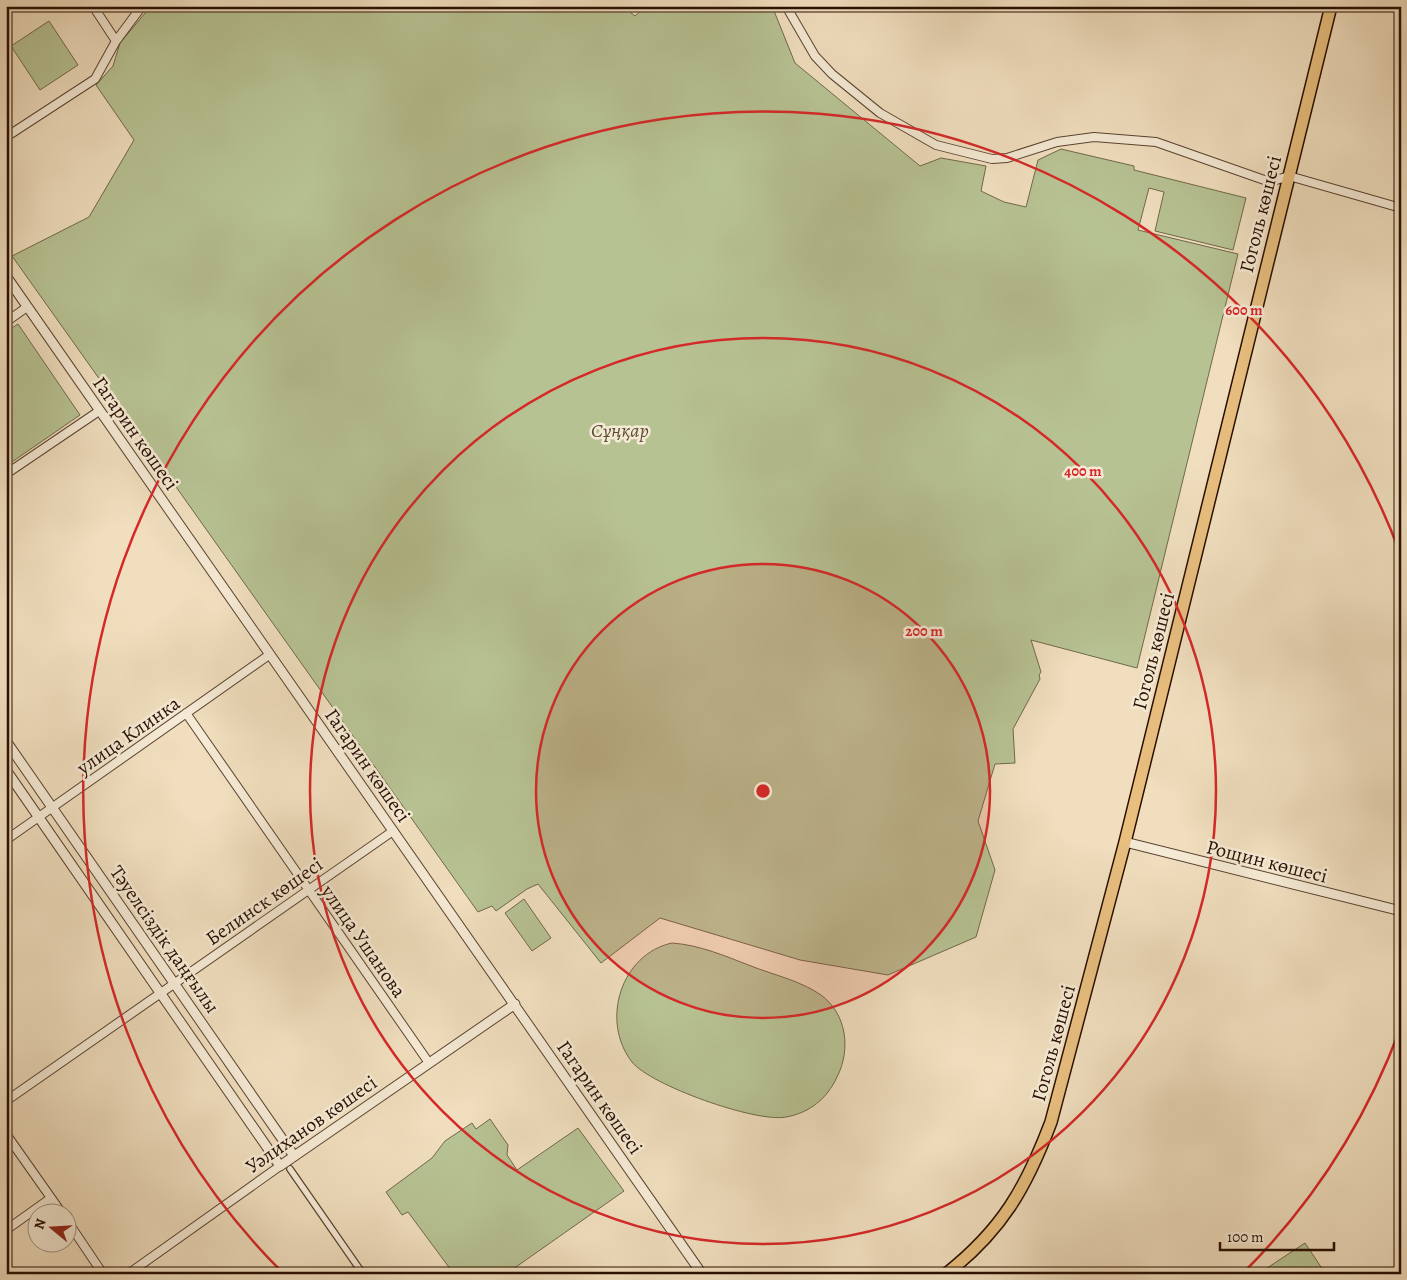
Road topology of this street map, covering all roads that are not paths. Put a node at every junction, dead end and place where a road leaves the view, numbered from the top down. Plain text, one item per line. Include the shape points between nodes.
1 (92, 6) edge
2 (142, 6) edge
3 (786, 6) edge
4 (1331, 6) edge
5 (116, 41) junction
6 (6, 136) edge
7 (1289, 176) junction
8 (1401, 208) edge
9 (6, 276) edge
10 (27, 307) junction
11 (6, 322) edge
12 (99, 411) junction
13 (6, 474) edge
14 (269, 655) junction
15 (186, 714) junction
16 (6, 741) edge
17 (6, 770) edge
18 (52, 808) junction
19 (39, 817) junction
20 (393, 831) junction
21 (6, 840) edge
22 (1125, 842) junction
23 (309, 890) junction
24 (1401, 912) edge
25 (175, 984) junction
26 (161, 992) junction
27 (515, 1004) junction
28 (429, 1063) junction
29 (6, 1101) edge
30 (6, 1134) edge
31 (294, 1156) junction
32 (280, 1166) junction
33 (290, 1169) dead end
34 (51, 1198) junction
35 (54, 1202) edge
36 (6, 1230) edge
37 (78, 1237) edge
38 (103, 1274) edge
39 (128, 1274) edge
40 (363, 1274) edge
41 (702, 1274) edge
42 (946, 1274) edge

1 - 5 street
2 - 5 street
3 - 7 street via 815,56 832,74 880,113 936,145 992,160 1057,142 1094,137 1122,138 1156,142 1270,182
4 - 7 main road, Гоголь көшесі
5 - 6 street via 94,79
7 - 8 street
7 - 22 main road, Гоголь көшесі
9 - 10 street, Гагарин көшесі
10 - 11 street
10 - 12 street, Гагарин көшесі
12 - 13 street
12 - 14 street, Гагарин көшесі
14 - 15 street, улица Клинка
14 - 20 street, Гагарин көшесі
15 - 18 street, улица Клинка
15 - 23 street, улица Ушанова
16 - 18 street, Тәуелсіздік даңғылы
17 - 19 street, Тәуелсіздік даңғылы
18 - 19 street, улица Клинка
18 - 25 street, Тәуелсіздік даңғылы
19 - 21 street, улица Клинка
19 - 26 street, Тәуелсіздік даңғылы
20 - 23 street, Белинск көшесі
20 - 27 street, Гагарин көшесі
22 - 24 street, Рощин көшесі
22 - 42 main road, Гоголь көшесі via 1066,1070 1035,1164 1018,1196 991,1233 973,1253
23 - 25 street, Белинск көшесі
23 - 28 street, улица Ушанова
25 - 26 street, Белинск көшесі
25 - 31 street, Тәуелсіздік даңғылы
26 - 29 street, Белинск көшесі
26 - 32 street, Тәуелсіздік даңғылы
27 - 28 street, Уәлиханов көшесі
27 - 41 street, Гагарин көшесі
28 - 31 street, Уәлиханов көшесі
30 - 34 street
31 - 32 street, Уәлиханов көшесі
32 - 39 street, Уәлиханов көшесі
33 - 40 street
34 - 35 street
34 - 36 street
37 - 38 street

